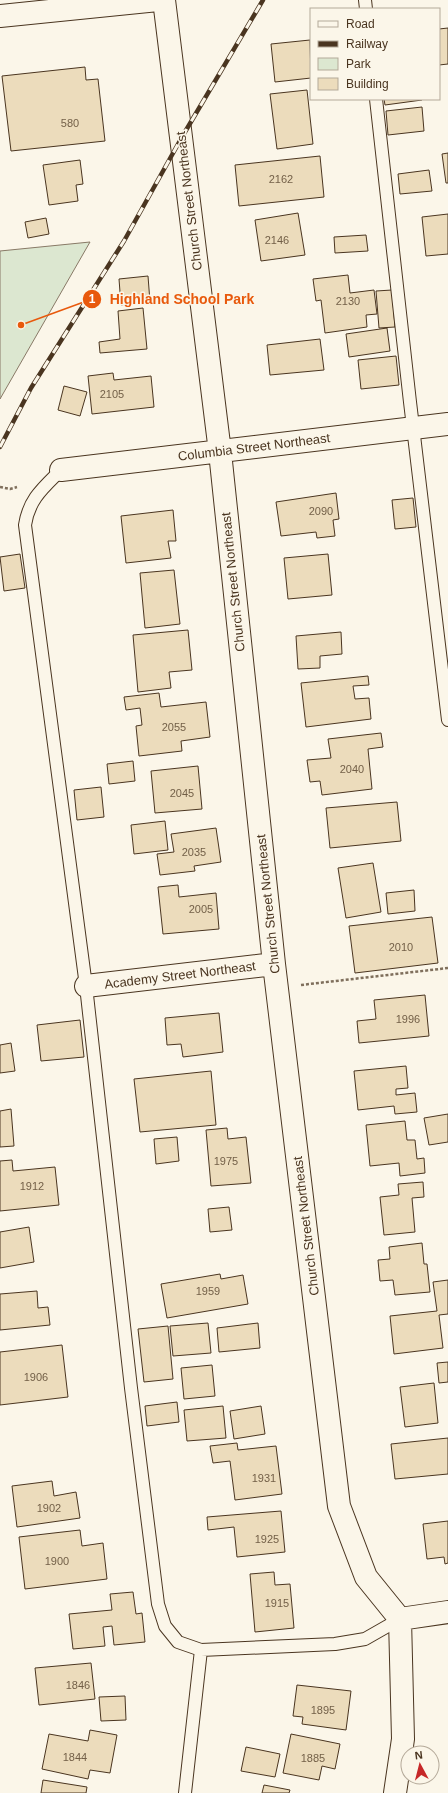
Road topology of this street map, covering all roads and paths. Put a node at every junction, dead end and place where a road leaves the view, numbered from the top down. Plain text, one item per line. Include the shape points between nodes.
1 (158, 0) edge
2 (164, 0) edge
3 (0, 16) edge
4 (376, 100) edge
5 (448, 424) edge
6 (413, 428) junction
7 (220, 452) junction
8 (61, 470) joint
9 (448, 720) edge
10 (274, 964) junction
11 (448, 968) edge
12 (86, 986) junction
13 (277, 987) junction
14 (448, 1612) edge
15 (400, 1619) junction
16 (201, 1650) junction
17 (185, 1793) edge
18 (395, 1793) edge

1 - 3 street
2 - 7 street, Church Street Northeast
4 - 6 lane
5 - 6 street, Columbia Street Northeast
6 - 7 street, Columbia Street Northeast
6 - 9 lane
7 - 8 street, Columbia Street Northeast
7 - 10 street, Church Street Northeast
8 - 12 lane via 34,498 27,512 25,524
10 - 12 street, Academy Street Northeast
10 - 13 street, Church Street Northeast
11 - 13 path
12 - 16 lane via 158,1604 165,1626 178,1642
13 - 15 street, Church Street Northeast via 339,1506 366,1577
14 - 15 street
15 - 16 lane via 365,1638 335,1644
15 - 18 street via 403,1739
16 - 17 lane

